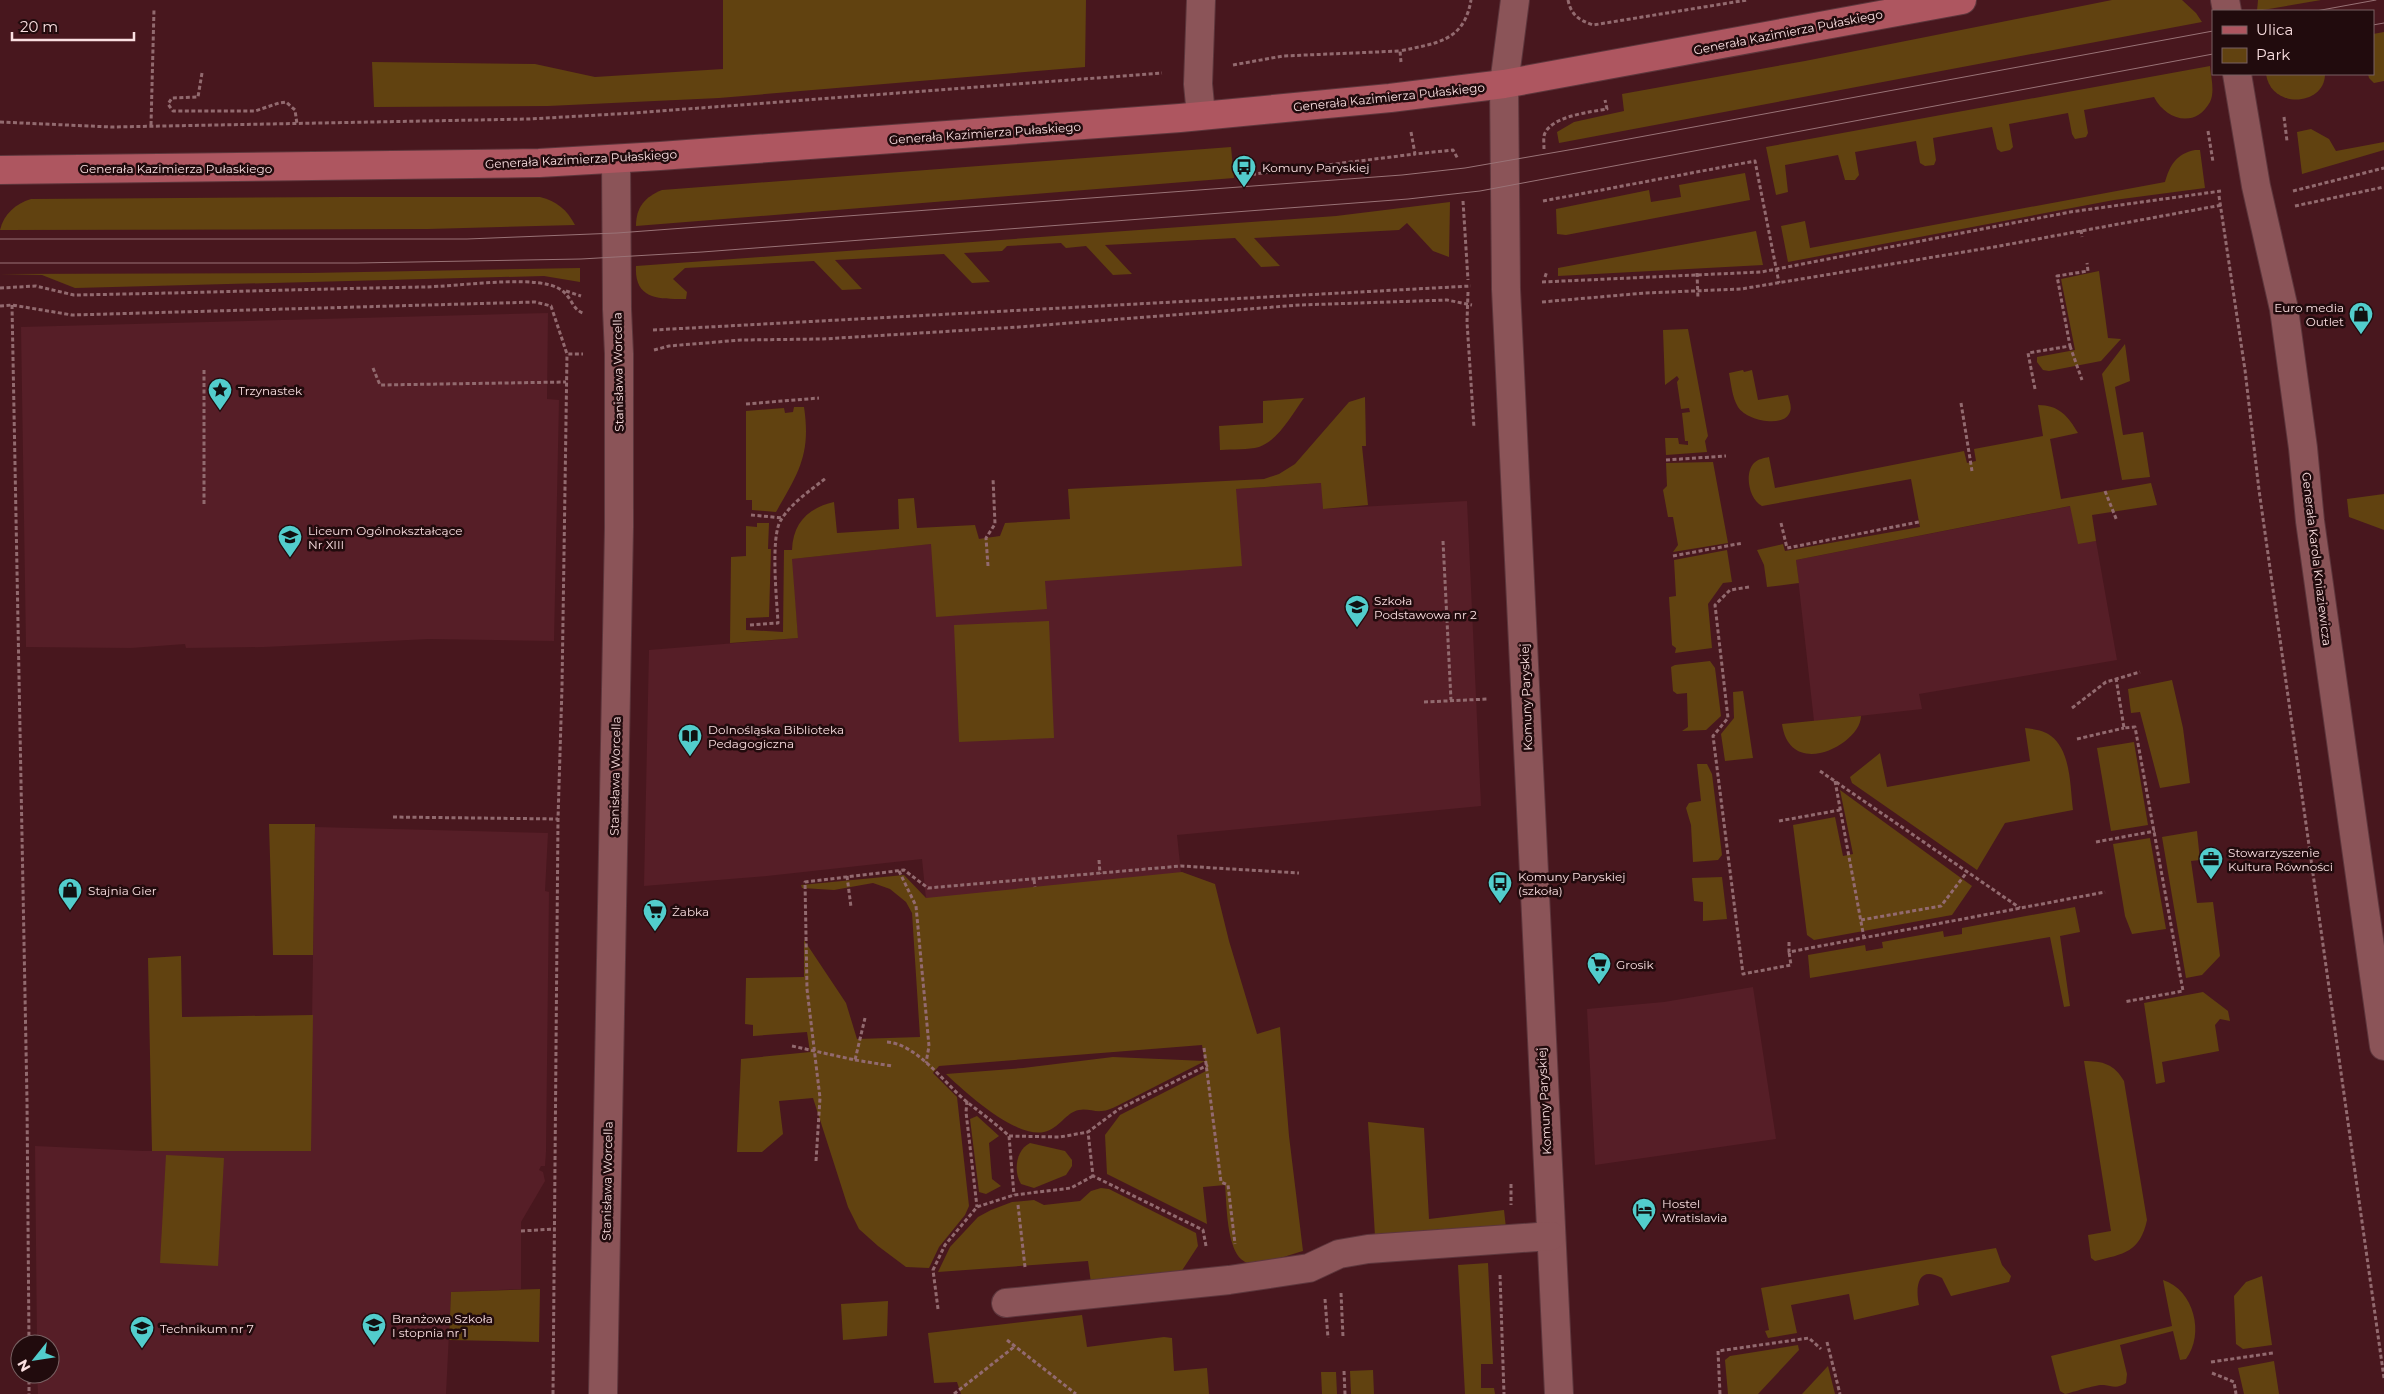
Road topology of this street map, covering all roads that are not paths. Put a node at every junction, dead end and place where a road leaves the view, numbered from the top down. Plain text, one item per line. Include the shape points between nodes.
1 (1201, 0) edge
2 (1515, 0) edge
3 (1962, 0) edge
4 (2237, 75) edge
5 (1504, 84) junction
6 (1201, 115) junction
7 (616, 159) junction
8 (0, 170) edge
9 (2384, 1046) edge
10 (1551, 1236) junction
11 (1017, 1301) road end
12 (603, 1394) edge
13 (1558, 1394) edge

1 - 6 street via 1198,84
2 - 5 street, Komuny Paryskiej
3 - 5 main road, Generała Kazimierza Pułaskiego
4 - 9 street, Generała Karola Kniaziewicza via 2256,186 2284,309
5 - 6 main road, Generała Kazimierza Pułaskiego
5 - 10 street, Komuny Paryskiej via 1506,289
6 - 7 main road, Generała Kazimierza Pułaskiego
7 - 8 main road, Generała Kazimierza Pułaskiego via 353,167
7 - 12 street, Stanisława Worcella via 619,354 617,683
10 - 11 street via 1368,1249 1340,1254 1309,1268 1221,1281
10 - 13 street, Komuny Paryskiej

